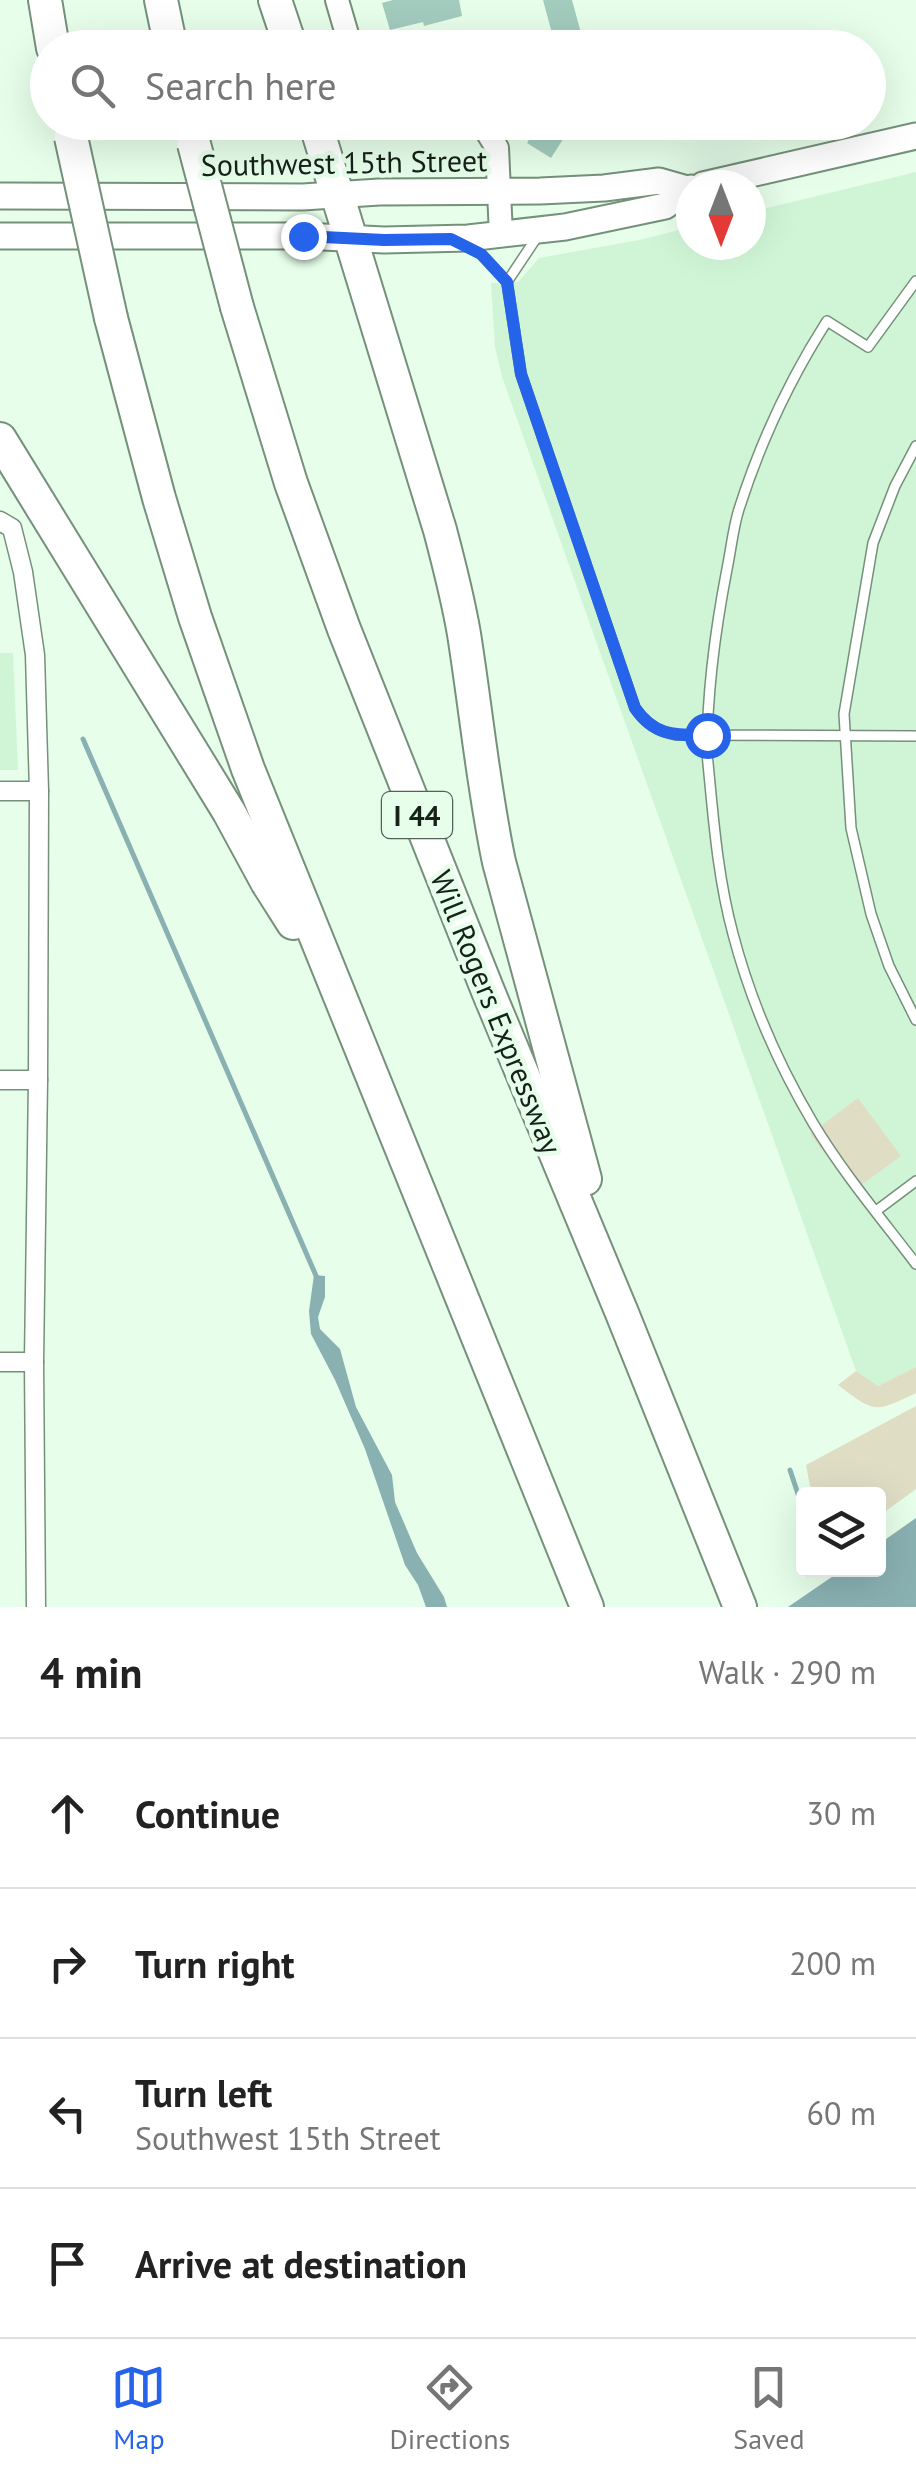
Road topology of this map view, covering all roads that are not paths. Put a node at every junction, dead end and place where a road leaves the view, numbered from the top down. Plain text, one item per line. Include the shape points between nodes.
1 (45, 0) edge
2 (160, 0) edge
3 (276, 0) edge
4 (337, 0) edge
5 (50, 30) edge
6 (167, 30) edge
7 (285, 30) edge
8 (346, 30) edge
9 (916, 136) edge
10 (71, 140) edge
11 (193, 140) edge
12 (320, 140) edge
13 (494, 140) edge
14 (766, 170) edge
15 (676, 184) edge
16 (500, 192) junction
17 (337, 194) junction
18 (0, 196) edge
19 (676, 199) edge
20 (542, 230) junction
21 (0, 236) edge
22 (501, 236) junction
23 (350, 238) junction
24 (451, 239) junction
25 (916, 281) edge
26 (507, 282) junction
27 (0, 439) edge
28 (916, 446) edge
29 (0, 521) edge
30 (707, 735) junction
31 (845, 736) junction
32 (916, 736) edge
33 (0, 791) edge
34 (39, 791) junction
35 (337, 990) junction
36 (916, 1020) edge
37 (0, 1080) edge
38 (38, 1080) junction
39 (916, 1181) edge
40 (876, 1211) junction
41 (916, 1264) edge
42 (622, 1314) junction
43 (0, 1362) edge
44 (34, 1362) junction
45 (36, 1607) edge
46 (588, 1607) edge
47 (740, 1607) edge

1 - 5 highway
2 - 6 highway
3 - 7 highway
4 - 8 street
9 - 14 main road, Southwest 15th Street
10 - 35 highway, bridge via 158,498 248,769
11 - 42 highway, Will Rogers Expressway / I 44, bridge via 291,483 344,629
12 - 17 highway
13 - 16 street
15 - 16 main road, Southwest 15th Street
16 - 17 main road, Southwest 15th Street
16 - 22 street
17 - 18 main road, Southwest 15th Street
17 - 23 highway
19 - 20 main road, Southwest 15th Street
20 - 22 main road, Southwest 15th Street
20 - 26 lane
21 - 23 main road, Southwest 15th Street
22 - 24 main road, Southwest 15th Street
23 - 24 main road, Southwest 15th Street
23 - 42 highway via 454,580 499,862
24 - 26 lane via 481,254
25 - 30 lane via 868,347 828,321 790,385 738,512 714,636
26 - 30 lane via 521,374 635,708 667,733
27 - 35 highway
28 - 31 lane via 872,543
29 - 34 street via 12,528 35,655
30 - 31 lane
30 - 40 lane via 723,890 742,966 779,1061 813,1123
31 - 32 lane
31 - 36 lane via 851,828 871,914
33 - 34 street
34 - 38 street
35 - 46 highway
37 - 38 street
38 - 44 street
39 - 40 lane
40 - 41 lane
42 - 47 highway, Will Rogers Expressway / I 44
43 - 44 street
44 - 45 street

